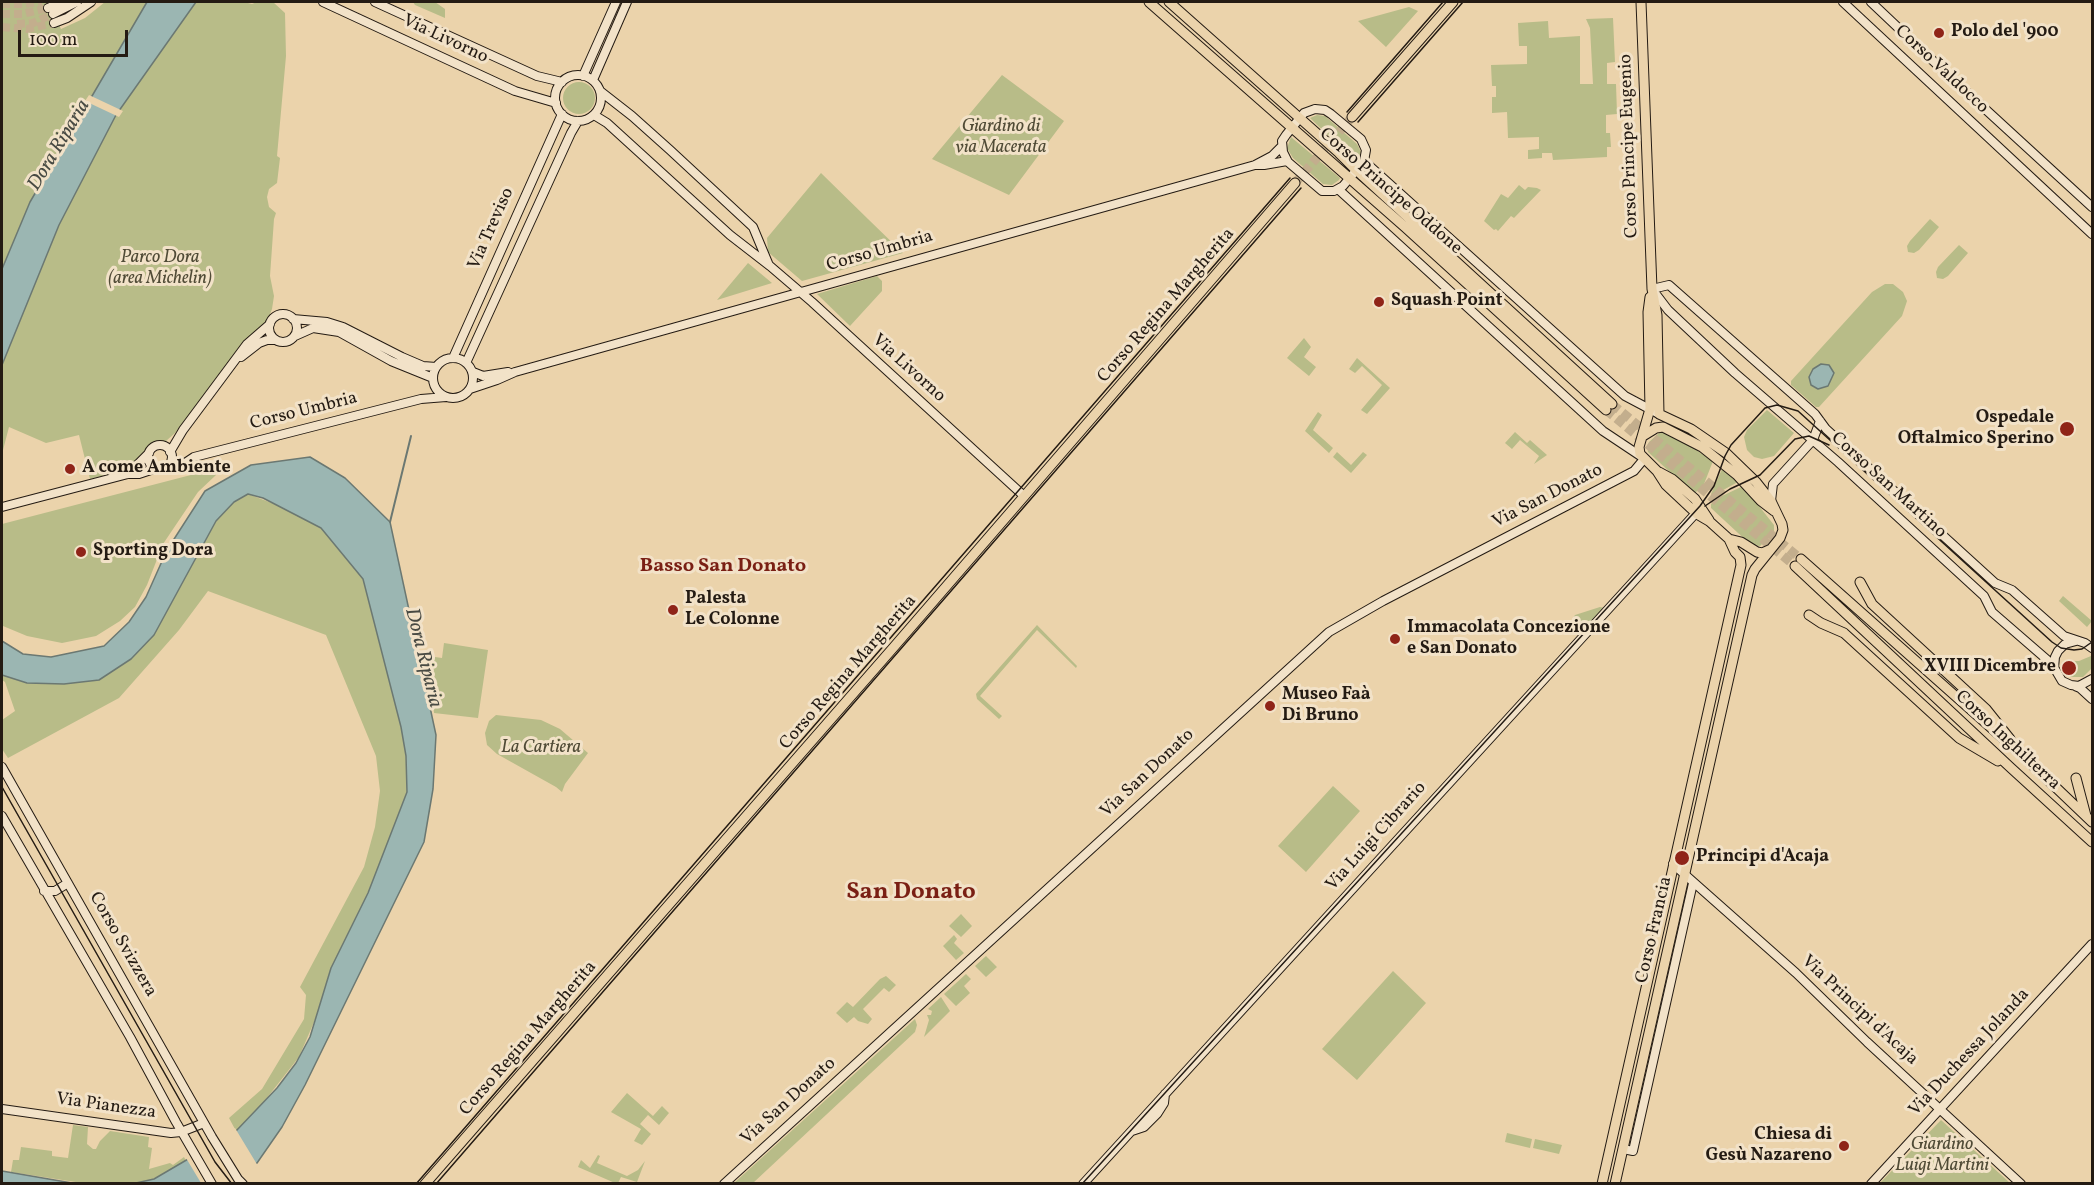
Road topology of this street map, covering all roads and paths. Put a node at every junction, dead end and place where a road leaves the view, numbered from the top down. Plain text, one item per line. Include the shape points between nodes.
1 (62, 2) edge
2 (77, 2) edge
3 (91, 2) edge
4 (323, 2) edge
5 (375, 2) edge
6 (616, 2) edge
7 (627, 2) edge
8 (1149, 2) edge
9 (1169, 2) edge
10 (1453, 2) edge
11 (1641, 2) edge
12 (1843, 2) edge
13 (1871, 2) edge
14 (52, 15) junction
15 (583, 76) junction
16 (593, 80) junction
17 (562, 82) junction
18 (600, 91) junction
19 (556, 103) junction
20 (562, 114) junction
21 (594, 114) junction
22 (1352, 117) tunnel mouth
23 (1299, 118) junction
24 (578, 121) junction
25 (1291, 128) junction
26 (1282, 146) junction
27 (1288, 161) junction
28 (1364, 161) junction
29 (1255, 165) junction
30 (1356, 171) junction
31 (1349, 179) junction
32 (1295, 183) tunnel mouth
33 (1338, 189) junction
34 (2092, 207) edge
35 (2092, 234) edge
36 (770, 266) junction
37 (1652, 289) junction
38 (800, 292) junction
39 (293, 319) junction
40 (270, 324) junction
41 (295, 336) junction
42 (276, 340) junction
43 (453, 358) junction
44 (236, 361) junction
45 (466, 363) junction
46 (436, 367) junction
47 (472, 372) junction
48 (515, 372) junction
49 (434, 380) junction
50 (470, 389) junction
51 (446, 397) junction
52 (421, 399) junction
53 (1655, 411) junction
54 (1820, 421) junction
55 (183, 430) junction
56 (1643, 436) junction
57 (1813, 440) junction
58 (1704, 443) junction
59 (161, 445) junction
60 (149, 453) junction
61 (171, 453) junction
62 (194, 457) junction
63 (1643, 458) junction
64 (166, 467) junction
65 (157, 468) junction
66 (1657, 471) junction
67 (128, 474) junction
68 (1024, 496) junction
69 (1771, 501) junction
70 (2, 507) edge
71 (1775, 512) junction
72 (1696, 513) junction
73 (1709, 521) junction
74 (1729, 539) junction
75 (1772, 549) junction
76 (1860, 582) dead end
77 (1809, 615) dead end
78 (2092, 639) edge
79 (2079, 641) junction
80 (2092, 648) edge
81 (2054, 668) junction
82 (2092, 679) edge
83 (2075, 686) junction
84 (2092, 699) edge
85 (2024, 758) junction
86 (2, 768) edge
87 (2011, 768) junction
88 (2076, 778) dead end
89 (2, 816) edge
90 (2089, 819) edge
91 (2092, 842) edge
92 (1673, 864) junction
93 (1684, 875) junction
94 (68, 883) junction
95 (1694, 883) junction
96 (45, 891) junction
97 (2092, 944) edge
98 (2, 1109) edge
99 (1941, 1110) junction
100 (204, 1123) junction
101 (181, 1132) junction
102 (1623, 1149) junction
103 (240, 1181) edge
104 (212, 1182) edge
105 (425, 1184) edge
106 (724, 1184) edge
107 (1083, 1184) edge
108 (1602, 1184) edge
109 (1615, 1184) edge
110 (1871, 1184) edge
111 (2021, 1184) edge

1 - 14 street
2 - 14 street
3 - 14 street via 67,18
4 - 19 street, Via Livorno via 515,91
5 - 17 street, Via Livorno via 528,73
6 - 15 street
7 - 16 street
8 - 25 main road, Corso Principe Oddone
9 - 23 main road, Corso Principe Oddone
10 - 22 main road
11 - 37 main road, Corso Principe Eugenio
12 - 35 street, Corso Valdocco
13 - 34 street, Corso Valdocco
15 - 16 street
15 - 17 street via 572,76
16 - 18 street
17 - 19 street via 556,92
18 - 21 street via 600,104
18 - 36 street, Via Livorno via 753,227
19 - 20 street
20 - 24 street
20 - 43 street, Via Treviso
21 - 24 street
21 - 36 street, Via Livorno
23 - 25 street
23 - 28 street, Corso Principe Oddone via 1309,110 1325,110 1361,139 1366,150
23 - 30 main road, Corso Principe Oddone
24 - 45 street, Via Treviso
25 - 26 street
25 - 31 main road, Corso Principe Oddone
26 - 27 street
26 - 29 street, Corso Umbria
27 - 29 street, Corso Umbria
27 - 33 street via 1322,191
28 - 30 street
28 - 53 street, Corso Principe Oddone via 1625,396
29 - 38 street, Corso Umbria
30 - 31 street
30 - 31 main road, Corso Principe Oddone via 1609,407
31 - 33 street
32 - 68 main road, Corso Regina Margherita
33 - 63 street, Corso Principe Oddone via 1603,431
36 - 38 street, Via Livorno
37 - 53 main road, Corso Principe Eugenio via 1648,312
37 - 54 street, Corso San Martino via 1669,285
37 - 57 street, Corso San Martino via 1668,310
38 - 48 street, Corso Umbria
38 - 68 street, Via Livorno
39 - 40 street via 280,315
39 - 41 street
39 - 46 street via 335,324 423,366
40 - 42 street
40 - 44 street via 247,344
41 - 42 street via 285,342
41 - 49 street via 313,328 339,332
42 - 44 street via 259,343
43 - 45 street
43 - 46 street
44 - 55 street
45 - 47 street
46 - 49 street
47 - 48 street, Corso Umbria via 483,376
47 - 50 street
48 - 50 street, Corso Umbria
49 - 51 street via 437,390
49 - 52 street
50 - 51 street, Corso Umbria via 461,396
51 - 52 street, Corso Umbria
52 - 62 street, Corso Umbria
53 - 56 main road, Corso Principe Eugenio
53 - 58 main road
54 - 57 street
54 - 79 street, Corso San Martino via 1995,583 2013,590 2064,636
55 - 59 street
55 - 61 street
56 - 58 main road via 1663,427
56 - 63 main road, Corso Principe Eugenio via 1639,447
57 - 69 street via 1773,484
57 - 81 street, Corso San Martino via 1984,596 1992,612
58 - 69 main road via 1727,454
58 - 71 main road
59 - 60 street
59 - 61 street
60 - 65 street via 150,464
60 - 67 street
61 - 62 street, Corso Umbria
61 - 64 street via 171,462
62 - 64 street, Corso Umbria
63 - 66 main road
63 - 106 street, Via San Donato via 1634,471 1329,632
64 - 65 street
65 - 67 street
66 - 72 main road
66 - 73 main road via 1695,500
67 - 70 street
68 - 105 main road, Corso Regina Margherita
69 - 71 main road
71 - 75 main road, Corso Francia via 1783,530
72 - 73 main road
72 - 107 street, Via Luigi Cibrario via 1165,1094 1157,1114 1144,1127 1131,1131
73 - 74 main road
74 - 75 main road via 1756,552
74 - 92 main road, Corso Francia via 1741,565
75 - 93 main road, Corso Francia via 1752,575
76 - 85 main road via 1872,604 1986,709
77 - 87 main road via 1844,633 1959,738
78 - 79 street
79 - 80 street, Corso San Martino
79 - 81 street via 2060,648
81 - 83 street, Corso San Martino via 2062,681
82 - 83 street
83 - 84 street, Corso San Martino
85 - 87 main road, Corso Inghilterra via 1798,562
85 - 90 main road, Corso Inghilterra
86 - 94 street, Corso Svizzera
87 - 91 main road, Corso Inghilterra
88 - 90 main road
89 - 96 street
92 - 93 street, Via Principi d'Acaja
92 - 108 main road, Corso Francia
93 - 95 street, Via Principi d'Acaja
93 - 102 main road, Corso Francia
94 - 96 street via 55,891
94 - 100 street, Corso Svizzera
95 - 99 street, Via Principi d'Acaja
95 - 102 street, Corso Francia via 1633,1151
96 - 101 street
97 - 99 street, Via Duchessa Jolanda
98 - 101 street, Via Pianezza
99 - 110 street, Via Duchessa Jolanda
99 - 111 street, Via Principi d'Acaja
100 - 101 street, Via Pianezza
100 - 103 street, Corso Svizzera
101 - 104 street
102 - 109 main road, Corso Francia

